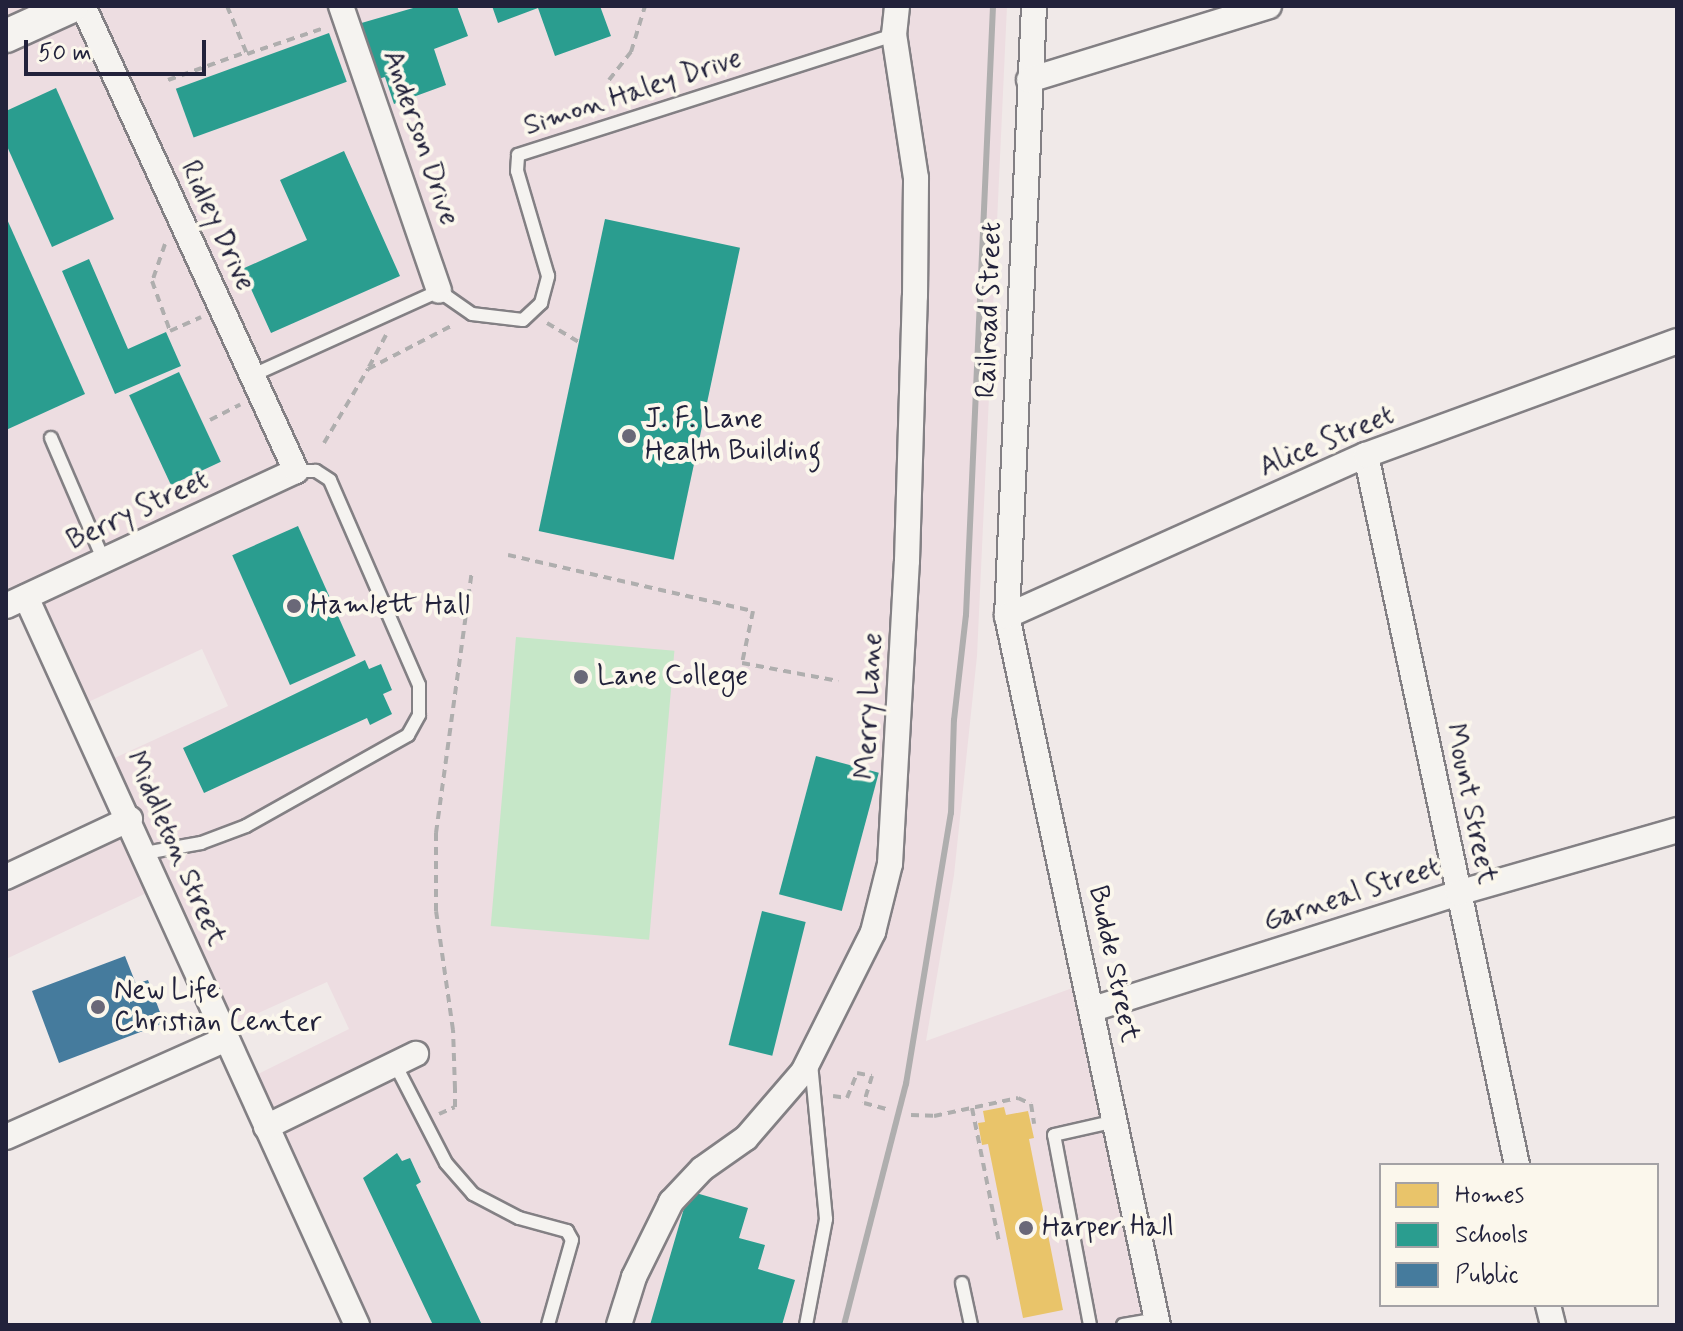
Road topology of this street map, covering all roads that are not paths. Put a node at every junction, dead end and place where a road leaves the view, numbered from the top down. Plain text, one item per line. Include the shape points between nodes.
1 (72, 6) edge
2 (83, 6) edge
3 (897, 6) edge
4 (1034, 6) edge
5 (1269, 6) edge
6 (340, 14) edge
7 (9, 28) edge
8 (894, 35) junction
9 (1029, 80) junction
10 (439, 291) junction
11 (1677, 341) edge
12 (253, 375) junction
13 (51, 438) dead end
14 (1366, 455) junction
15 (296, 471) junction
16 (103, 559) junction
17 (16, 601) edge
18 (1007, 616) junction
19 (130, 819) junction
20 (1677, 830) edge
21 (145, 853) junction
22 (6, 877) edge
23 (1458, 893) junction
24 (1093, 1009) junction
25 (226, 1039) junction
26 (405, 1059) joint
27 (810, 1059) junction
28 (1116, 1121) junction
29 (266, 1127) junction
30 (6, 1137) edge
31 (1517, 1163) edge
32 (962, 1283) dead end
33 (1157, 1322) edge
34 (357, 1325) edge
35 (548, 1325) edge
36 (619, 1325) edge
37 (806, 1325) edge
38 (971, 1325) edge
39 (1090, 1325) edge
40 (1123, 1325) edge

1 - 7 street
2 - 12 street, Ridley Drive
3 - 8 street, Merry Lane
4 - 9 street, Railroad Street
5 - 9 street
6 - 10 street, Anderson Drive
8 - 10 lane, Simon Haley Drive via 518,155 517,171 548,276 535,311 512,322 472,314
8 - 27 street, Merry Lane via 916,192 907,561 890,864 873,932
9 - 18 street, Railroad Street
10 - 12 lane
11 - 14 street, Alice Street
12 - 15 street, Ridley Drive
13 - 16 lane
14 - 18 street, Alice Street
14 - 23 street, Mount Street
15 - 16 street, Berry Street
15 - 21 lane via 316,471 330,480 419,685 419,715 408,735 246,826 201,843
16 - 17 street, Berry Street
17 - 19 street, Middleton Street
18 - 24 street, Budde Street
19 - 21 street, Middleton Street
19 - 22 street
20 - 23 street, Garneal Street
21 - 25 street, Middleton Street
23 - 24 street, Garneal Street
23 - 31 street, Mount Street
24 - 28 street, Budde Street
25 - 29 street, Middleton Street
25 - 30 street
26 - 29 street
26 - 35 lane via 446,1163 473,1194 519,1218 567,1231 572,1240
27 - 36 street, Merry Lane via 746,1138 702,1169 671,1202 634,1277
27 - 37 lane via 826,1219
28 - 33 street, Budde Street
28 - 39 lane via 1054,1135
29 - 34 street, Middleton Street
32 - 38 lane
33 - 40 lane

